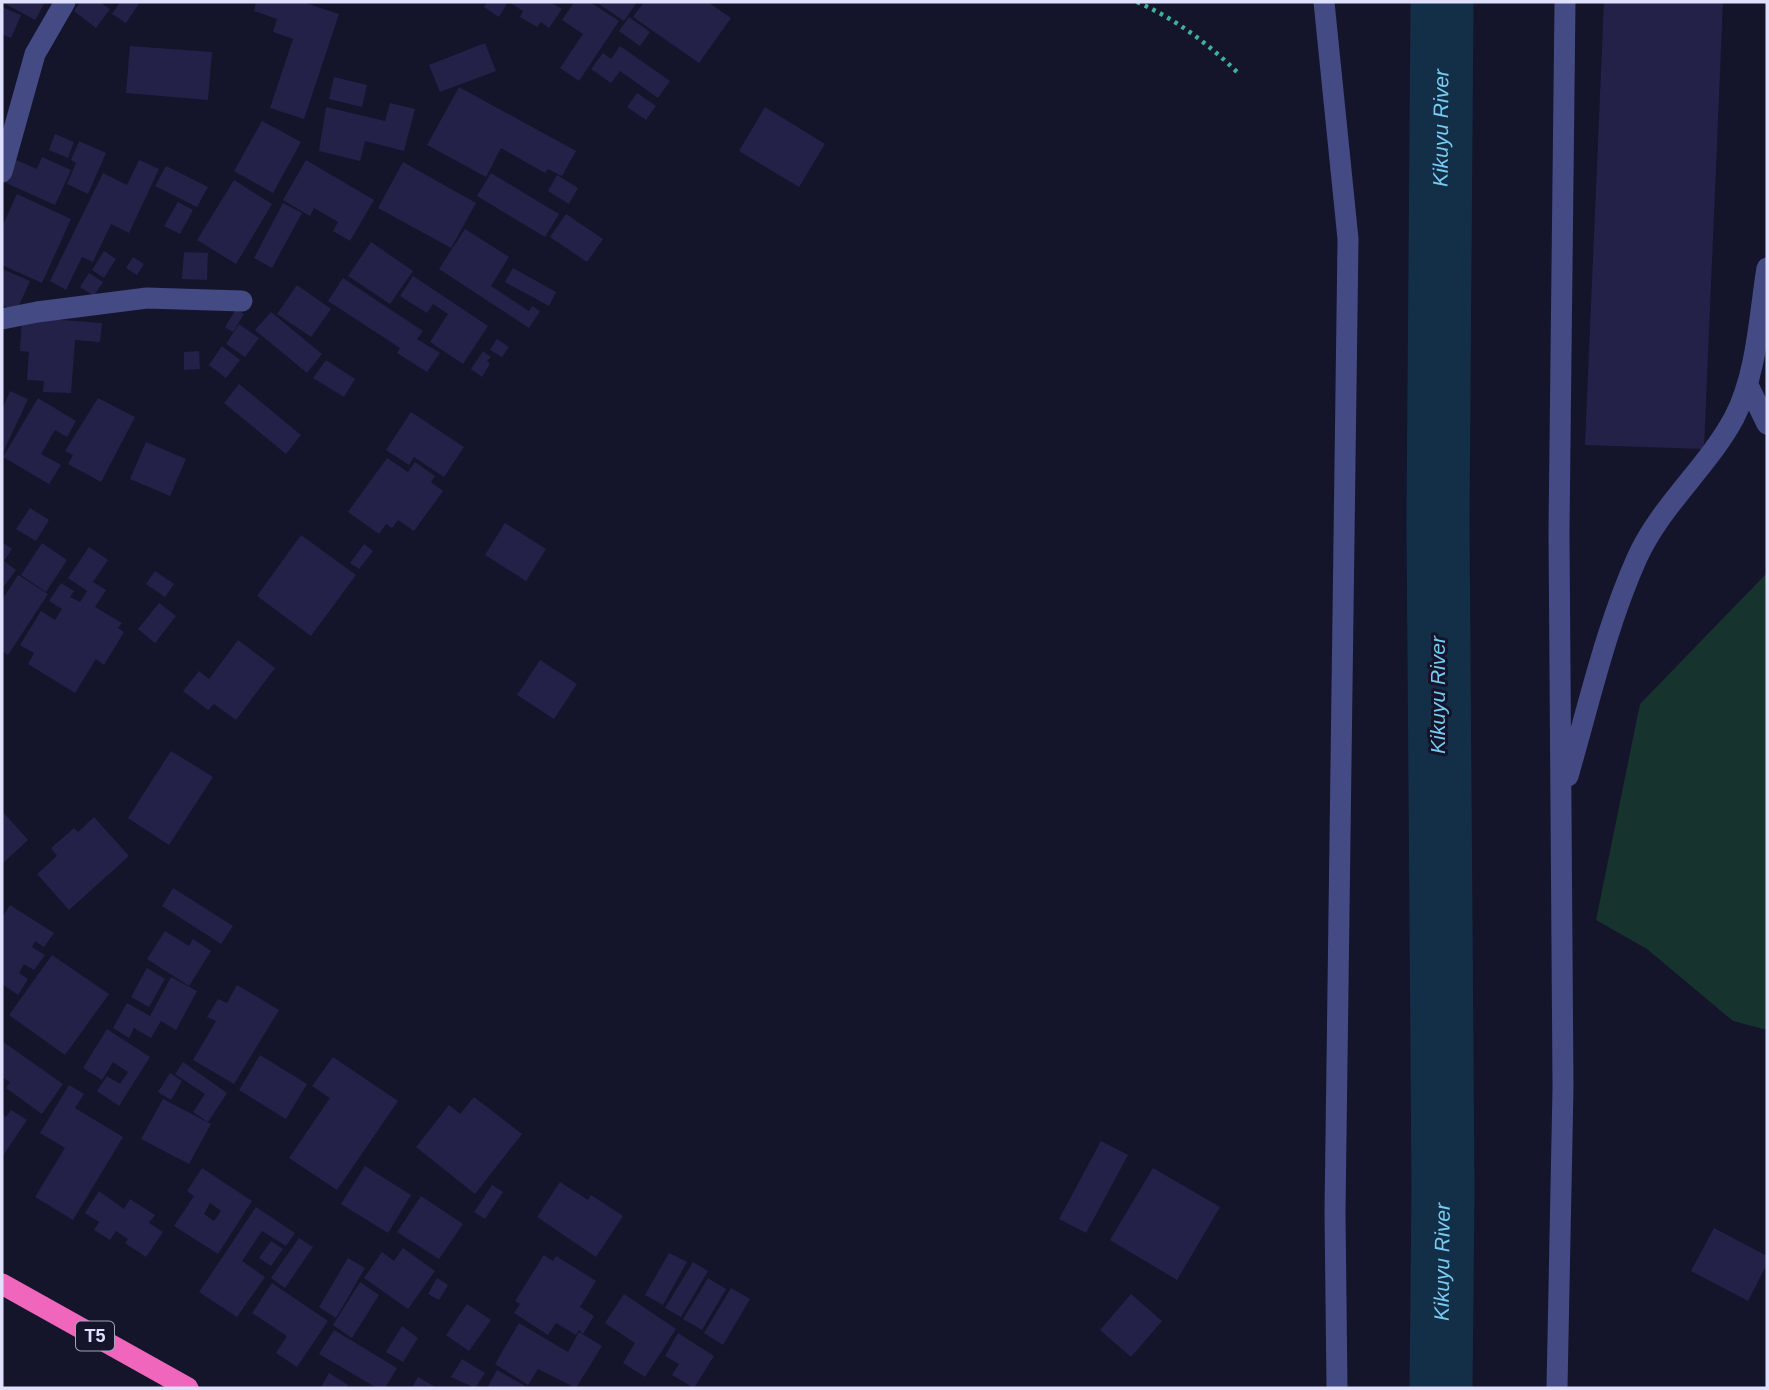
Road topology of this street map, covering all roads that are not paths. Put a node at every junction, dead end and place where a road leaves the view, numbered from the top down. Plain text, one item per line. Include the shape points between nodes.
1 (65, 2) edge
2 (1324, 2) edge
3 (1565, 2) edge
4 (2, 172) edge
5 (1767, 268) edge
6 (242, 301) dead end
7 (2, 319) edge
8 (1748, 385) junction
9 (1767, 424) edge
10 (1562, 798) junction
11 (2, 1284) edge
12 (188, 1388) edge
13 (1337, 1388) edge
14 (1557, 1388) edge

1 - 4 street via 35,54
2 - 13 street via 1348,239 1335,1212
3 - 10 street via 1559,532
5 - 8 street
6 - 7 street via 147,298
8 - 9 street
8 - 10 street via 1734,418 1655,524 1636,559
10 - 14 street via 1562,1241
11 - 12 highway, T5

